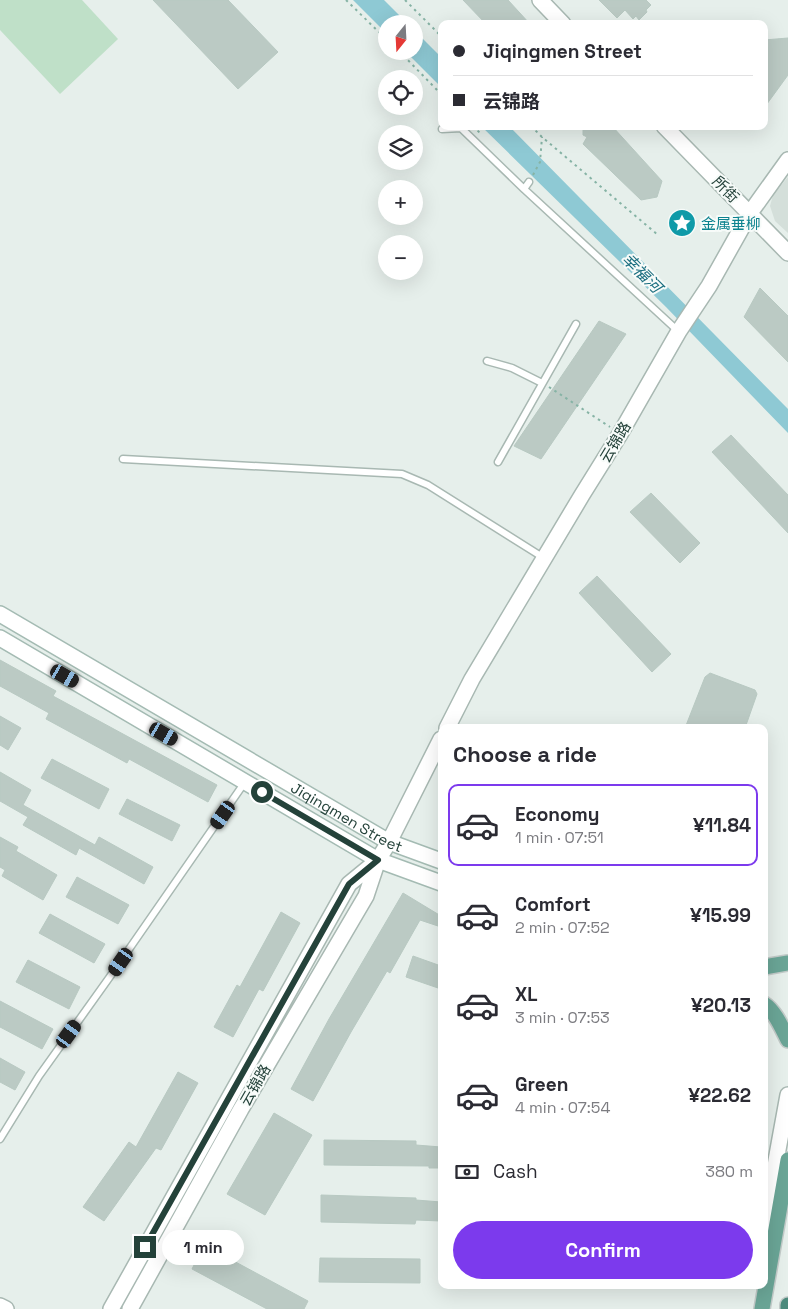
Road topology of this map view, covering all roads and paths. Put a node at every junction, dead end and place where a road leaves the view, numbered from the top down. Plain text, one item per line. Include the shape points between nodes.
1 (346, 0) edge
2 (405, 0) edge
3 (540, 0) edge
4 (559, 20) edge
5 (378, 31) edge
6 (438, 33) edge
7 (408, 60) edge
8 (438, 91) edge
9 (463, 130) edge
10 (535, 130) edge
11 (668, 130) edge
12 (542, 137) junction
13 (788, 160) edge
14 (782, 177) edge
15 (529, 182) joint
16 (524, 189) junction
17 (750, 213) junction
18 (658, 235) dead end
19 (788, 253) edge
20 (576, 324) dead end
21 (679, 332) junction
22 (487, 361) dead end
23 (542, 383) junction
24 (620, 434) junction
25 (123, 459) dead end
26 (498, 462) dead end
27 (544, 558) junction
28 (0, 614) edge
29 (0, 638) edge
30 (449, 724) edge
31 (438, 745) edge
32 (245, 782) junction
33 (389, 842) junction
34 (378, 860) junction
35 (438, 860) edge
36 (438, 882) edge
37 (788, 963) edge
38 (768, 966) edge
39 (768, 1006) edge
40 (788, 1040) edge
41 (788, 1095) edge
42 (0, 1138) edge
43 (788, 1160) edge
44 (768, 1217) edge
45 (768, 1275) edge
46 (758, 1289) edge
47 (765, 1289) edge
48 (0, 1306) edge
49 (6, 1309) edge
50 (111, 1309) edge
51 (130, 1309) edge
52 (755, 1309) edge
53 (762, 1309) edge

1 - 5 path
2 - 6 path
3 - 4 street
7 - 8 path
9 - 16 lane
10 - 12 path
11 - 17 street, 所街
12 - 15 path via 540,162
12 - 18 path
13 - 14 street, 云锦路
14 - 17 street, 云锦路
15 - 16 lane
16 - 21 lane
17 - 19 street, 所街
17 - 21 street, 云锦路
20 - 23 lane
21 - 24 street, 云锦路
22 - 23 lane via 512,368
23 - 24 path
23 - 26 lane
24 - 27 street, 云锦路
25 - 27 lane via 402,474 428,485
27 - 30 street, 云锦路
28 - 33 street, Jiqingmen Street
29 - 32 street, Jiqingmen Street
31 - 33 street, 云锦路
32 - 34 street, Jiqingmen Street
32 - 42 lane via 39,1076
33 - 34 street, 云锦路
33 - 35 street, Jiqingmen Street
34 - 36 street, Jiqingmen Street
34 - 50 street, 云锦路 via 349,884
34 - 51 street, 云锦路 via 366,896 241,1109
37 - 38 main road
39 - 40 main road
41 - 44 street
43 - 45 main road
46 - 52 street
47 - 53 main road
48 - 49 street

